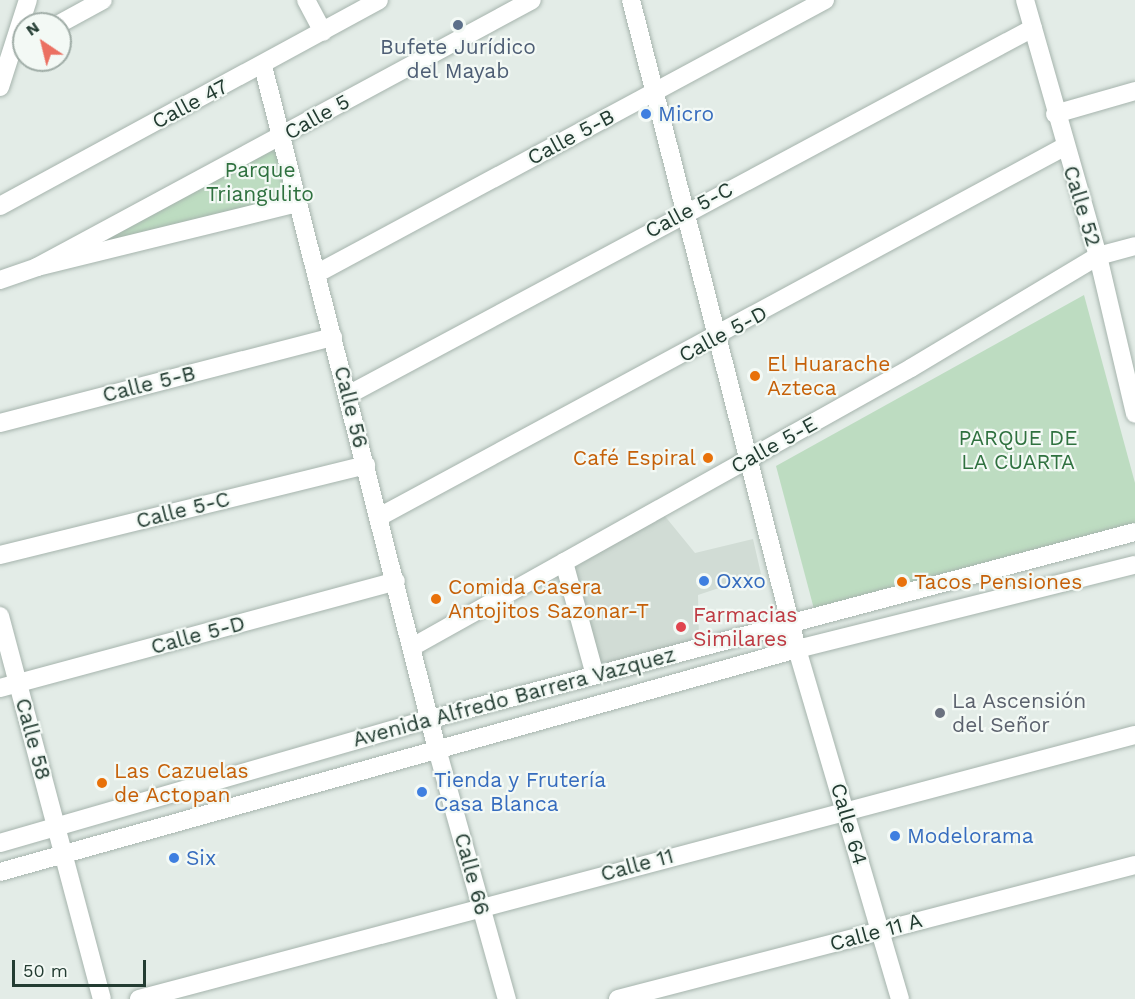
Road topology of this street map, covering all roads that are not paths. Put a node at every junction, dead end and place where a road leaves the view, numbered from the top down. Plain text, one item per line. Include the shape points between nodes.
1 (103, 0) edge
2 (306, 0) edge
3 (379, 0) edge
4 (532, 0) edge
5 (631, 0) edge
6 (825, 0) edge
7 (1025, 0) edge
8 (72, 17) edge
9 (1033, 28) junction
10 (323, 32) junction
11 (12, 49) edge
12 (263, 66) junction
13 (0, 87) edge
14 (1135, 91) edge
15 (654, 92) junction
16 (1055, 114) junction
17 (282, 136) junction
18 (1064, 147) junction
19 (298, 203) junction
20 (0, 206) edge
21 (685, 212) junction
22 (1135, 246) edge
23 (1098, 256) junction
24 (37, 267) junction
25 (316, 274) junction
26 (0, 280) edge
27 (333, 337) junction
28 (718, 337) junction
29 (1132, 391) edge
30 (348, 395) junction
31 (1135, 414) edge
32 (0, 423) edge
33 (749, 459) junction
34 (366, 465) junction
35 (379, 517) junction
36 (1135, 532) edge
37 (0, 555) edge
38 (564, 562) junction
39 (1135, 565) edge
40 (396, 581) junction
41 (0, 616) edge
42 (792, 622) junction
43 (414, 646) junction
44 (797, 649) junction
45 (595, 675) junction
46 (19, 684) junction
47 (0, 688) edge
48 (431, 719) junction
49 (1135, 735) edge
50 (438, 749) junction
51 (845, 810) junction
52 (57, 828) junction
53 (0, 843) edge
54 (62, 858) junction
55 (1135, 865) edge
56 (0, 872) edge
57 (481, 905) junction
58 (880, 931) junction
59 (102, 999) edge
60 (139, 999) edge
61 (507, 999) edge
62 (618, 999) edge
63 (900, 999) edge

1 - 8 street
2 - 10 street
3 - 10 street, Calle 47
4 - 17 street, Calle 5
5 - 15 street, Calle 64
6 - 15 street, Calle 5-B
7 - 9 street, Calle 52
9 - 16 street, Calle 52
9 - 21 street, Calle 5-C
10 - 12 street, Calle 47
11 - 13 street
12 - 17 street, Calle 56
12 - 20 street, Calle 47
14 - 16 street
15 - 21 street, Calle 64
15 - 25 street, Calle 5-B
16 - 18 street, Calle 52
17 - 19 street, Calle 56
17 - 24 street, Calle 5
18 - 23 street, Calle 52
18 - 28 street, Calle 5-D
19 - 24 street, Calle 5
19 - 25 street, Calle 56
21 - 28 street, Calle 64
21 - 30 street, Calle 5-C
22 - 23 street, Calle 5-E
23 - 29 street, Calle 52
23 - 33 street, Calle 5-E
24 - 26 street, Calle 5
25 - 27 street, Calle 56
27 - 30 street, Calle 56
27 - 32 street, Calle 5-B
28 - 33 street, Calle 64
28 - 35 street, Calle 5-D
29 - 31 street, Calle 52
30 - 34 street, Calle 56
33 - 38 street, Calle 5-E
33 - 42 street, Calle 64
34 - 35 street, Calle 56
34 - 37 street, Calle 5-C
35 - 40 street, Calle 56
36 - 42 street, Avenida Alfredo Barrera Vazquez
38 - 43 street, Calle 5-E
38 - 45 street
39 - 44 street, Avenida Alfredo Barrera Vazquez
40 - 43 street, Calle 56
40 - 46 street, Calle 5-D
41 - 46 street, Calle 58
42 - 44 street, Calle 64
42 - 45 street, Avenida Alfredo Barrera Vazquez
43 - 48 street, Calle 56
44 - 50 street, Avenida Alfredo Barrera Vazquez
44 - 51 street, Calle 64
45 - 48 street, Avenida Alfredo Barrera Vazquez
46 - 47 street, Calle 5-D
46 - 52 street, Calle 58
48 - 50 street, Calle 56
48 - 52 street, Avenida Alfredo Barrera Vazquez
49 - 51 street, Calle 11
50 - 54 street, Avenida Alfredo Barrera Vazquez
50 - 57 street, Calle 66
51 - 57 street, Calle 11
51 - 58 street, Calle 64
52 - 53 street, Avenida Alfredo Barrera Vazquez
52 - 54 street, Calle 58
54 - 56 street, Avenida Alfredo Barrera Vazquez
54 - 59 street, Calle 58
55 - 58 street, Calle 11 A
57 - 60 street, Calle 11
57 - 61 street, Calle 66
58 - 62 street, Calle 11 A
58 - 63 street, Calle 64

